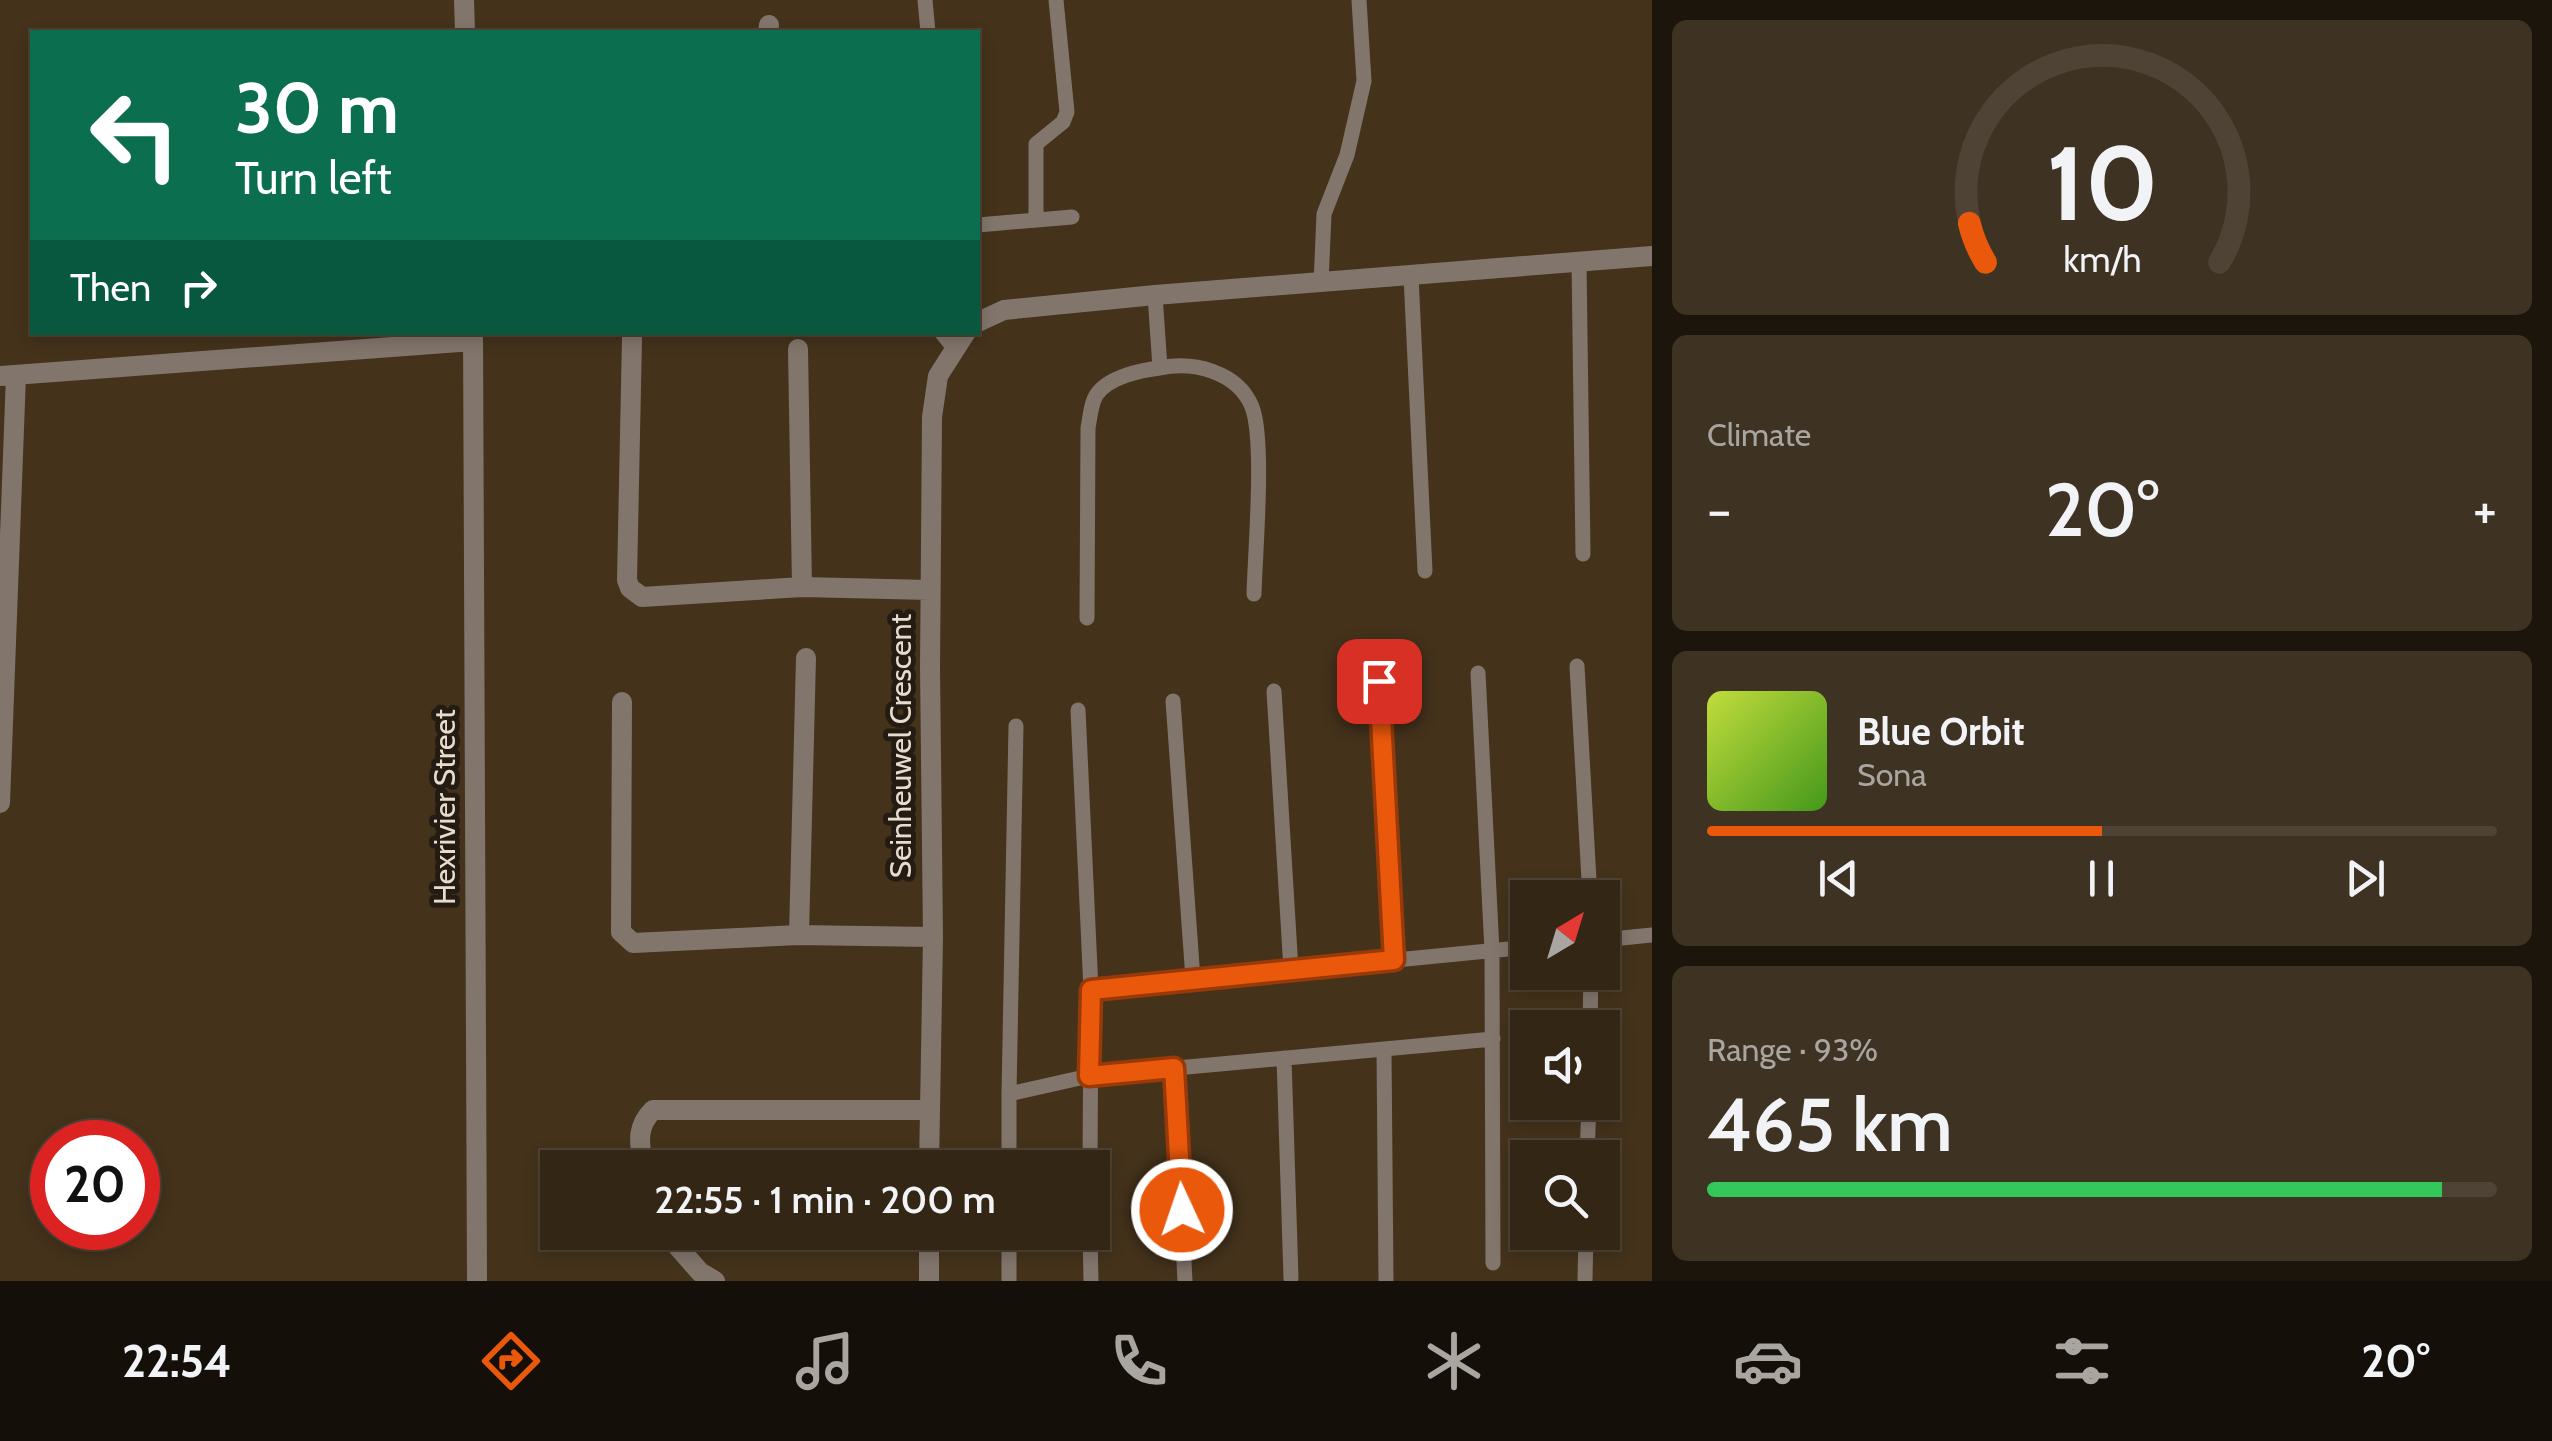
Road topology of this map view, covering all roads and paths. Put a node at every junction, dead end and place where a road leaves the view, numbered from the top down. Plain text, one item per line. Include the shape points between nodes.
1 (464, 0) edge
2 (925, 0) edge
3 (1056, 0) edge
4 (1359, 0) edge
5 (465, 30) edge
6 (928, 30) edge
7 (1072, 217) dead end
8 (1036, 219) junction
9 (980, 225) edge
10 (1652, 256) edge
11 (1580, 262) junction
12 (1411, 276) junction
13 (1321, 284) junction
14 (1155, 295) junction
15 (980, 321) edge
16 (473, 336) edge
17 (632, 338) dead end
18 (954, 338) edge
19 (798, 349) dead end
20 (1160, 368) junction
21 (8, 375) edge
22 (1583, 554) dead end
23 (1425, 571) dead end
24 (802, 587) junction
25 (930, 590) junction
26 (1254, 594) dead end
27 (1088, 618) dead end
28 (806, 658) dead end
29 (1577, 666) dead end
30 (1478, 674) dead end
31 (1379, 681) dead end
32 (1274, 691) dead end
33 (1173, 701) dead end
34 (622, 702) dead end
35 (1078, 710) dead end
36 (1016, 726) dead end
37 (0, 803) edge
38 (1589, 880) edge
39 (799, 934) junction
40 (1652, 936) edge
41 (933, 937) junction
42 (1620, 939) edge
43 (1510, 949) edge
44 (1492, 951) junction
45 (1394, 960) junction
46 (1290, 970) junction
47 (1193, 980) junction
48 (1091, 990) junction
49 (1493, 1039) junction
50 (1384, 1049) junction
51 (1284, 1058) junction
52 (1174, 1068) junction
53 (1089, 1076) junction
54 (1009, 1094) junction
55 (929, 1110) junction
56 (641, 1150) edge
57 (929, 1150) edge
58 (1009, 1150) edge
59 (1090, 1150) edge
60 (680, 1250) edge
61 (929, 1250) edge
62 (1009, 1250) edge
63 (1090, 1250) edge
64 (1586, 1250) edge
65 (1493, 1263) dead end
66 (1291, 1278) dead end
67 (1585, 1280) edge
68 (477, 1281) edge
69 (715, 1281) edge
70 (930, 1281) edge
71 (1009, 1281) edge
72 (1091, 1281) edge
73 (1185, 1281) edge
74 (1386, 1281) edge

1 - 5 street
2 - 6 lane
3 - 8 lane via 1067,112 1036,144
4 - 13 lane via 1364,81 1347,155 1324,214
7 - 8 lane
8 - 9 lane
10 - 11 street
11 - 12 street
11 - 22 lane
12 - 13 street
12 - 23 lane
13 - 14 street
14 - 15 street via 1004,310
14 - 20 lane
16 - 21 street
16 - 68 street, Hexrivier Street
17 - 24 street via 630,588 642,597
18 - 25 street, Seinheuwel Crescent via 938,376 932,417
19 - 24 street
20 - 26 lane via 1179,364 1220,374 1241,387 1254,409
20 - 27 lane via 1116,381 1097,393 1092,409
21 - 37 street
24 - 25 street
25 - 41 street, Seinheuwel Crescent
28 - 39 street
29 - 38 lane
30 - 44 lane
31 - 45 lane
32 - 46 lane
33 - 47 lane
34 - 39 street via 625,939
35 - 48 lane
36 - 54 lane
39 - 41 street
40 - 42 lane
41 - 55 street, Seinheuwel Crescent
43 - 44 lane
44 - 45 lane
44 - 49 lane
45 - 46 lane
46 - 47 lane
47 - 48 lane
48 - 53 lane
49 - 50 lane
49 - 65 lane
50 - 51 lane
50 - 74 lane
51 - 52 lane
51 - 66 lane
52 - 53 lane
52 - 73 lane
53 - 54 lane
53 - 59 lane
54 - 58 lane
55 - 56 street via 653,1110 643,1120
55 - 57 street, Seinheuwel Crescent
60 - 69 street
61 - 70 street
62 - 71 lane
63 - 72 lane
64 - 67 lane

